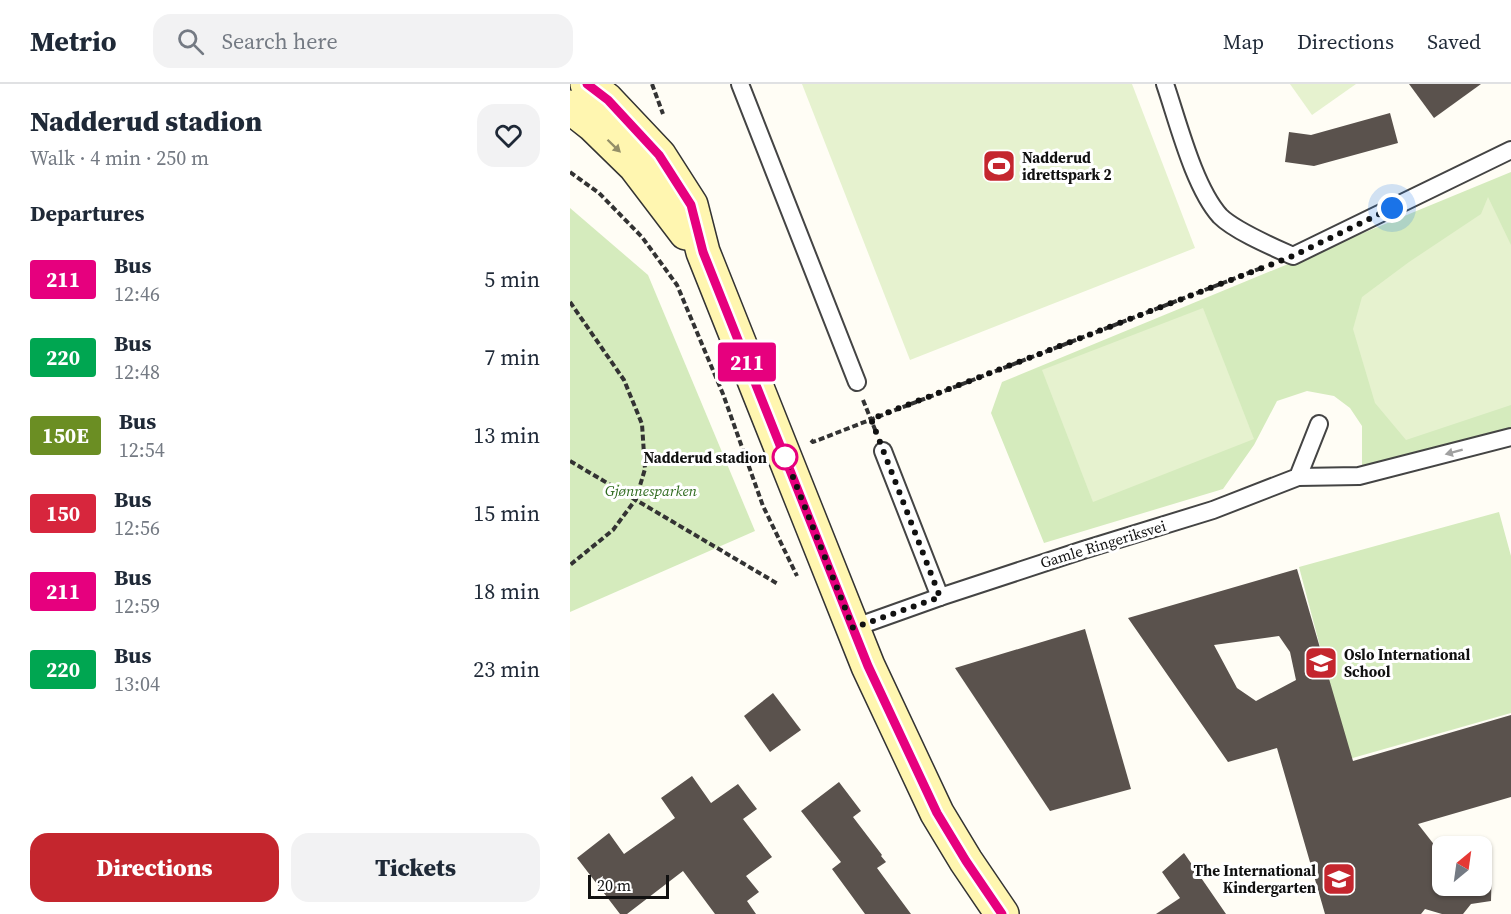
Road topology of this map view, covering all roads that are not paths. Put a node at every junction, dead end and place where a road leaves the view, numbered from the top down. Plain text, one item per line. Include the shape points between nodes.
1 (587, 84) edge
2 (740, 84) edge
3 (1165, 84) edge
4 (570, 107) edge
5 (1511, 150) edge
6 (703, 252) junction
7 (856, 382) road end
8 (1319, 424) dead end
9 (1511, 437) edge
10 (883, 451) road end
11 (1298, 477) junction
12 (940, 597) junction
13 (853, 628) junction
14 (1002, 914) edge

1 - 6 main road via 608,100 659,155 691,205
2 - 7 lane
3 - 5 lane via 1204,194 1222,217 1293,256
4 -> 6 main road via 635,166
6 - 13 main road
8 - 11 lane
9 -> 11 lane via 1359,476
10 - 12 lane
11 - 12 lane, Gamle Ringeriksvei via 1213,510
12 - 13 lane, Gamle Ringeriksvei
13 - 14 main road via 937,813

